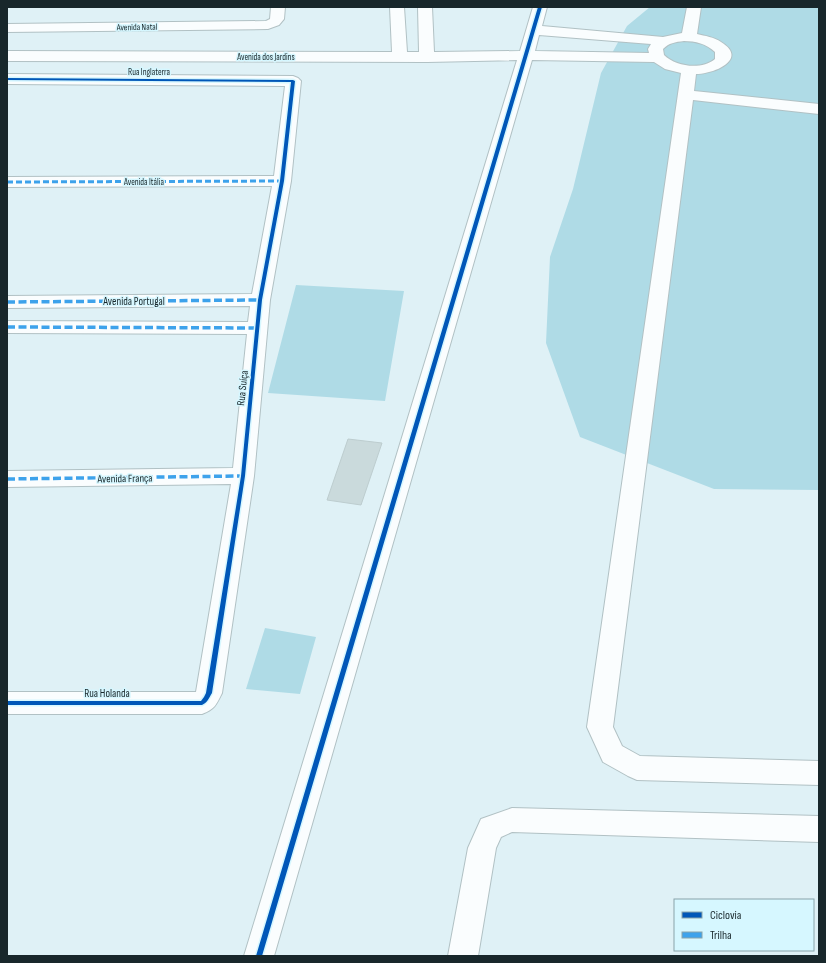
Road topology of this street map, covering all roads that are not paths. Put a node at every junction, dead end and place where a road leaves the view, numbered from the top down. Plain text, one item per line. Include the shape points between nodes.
1 (278, 7) edge
2 (397, 7) edge
3 (425, 7) edge
4 (540, 7) edge
5 (694, 7) edge
6 (7, 28) edge
7 (533, 30) junction
8 (688, 37) junction
9 (663, 41) junction
10 (525, 55) junction
11 (7, 56) edge
12 (400, 57) junction
13 (427, 57) junction
14 (658, 58) junction
15 (690, 70) junction
16 (7, 79) edge
17 (291, 80) joint
18 (686, 95) junction
19 (819, 109) edge
20 (7, 182) edge
21 (282, 182) junction
22 (260, 300) junction
23 (7, 302) edge
24 (7, 327) edge
25 (258, 328) junction
26 (243, 476) junction
27 (7, 479) edge
28 (206, 699) joint
29 (7, 703) edge
30 (819, 773) edge
31 (819, 829) edge
32 (259, 956) edge
33 (463, 956) edge

1 - 6 street, Avenida Natal via 276,21 268,25
2 - 12 street
3 - 13 street
4 - 7 street
5 - 8 street
7 - 9 street
7 - 10 street
8 - 9 street
8 - 15 street via 714,44 723,53 723,58 715,66
9 - 14 street via 655,49
10 - 13 street, Avenida dos Jardins
10 - 14 street, Avenida dos Jardins
10 - 32 street
11 - 12 street, Avenida dos Jardins
12 - 13 street, Avenida dos Jardins
14 - 15 street via 670,66
15 - 18 street
16 - 17 street, Rua Inglaterra
17 - 21 street, Rua Suíça via 293,81
18 - 19 street
18 - 30 street via 600,728 612,754 637,768
20 - 21 street, Avenida Itália
21 - 22 street, Rua Suíça
22 - 23 street, Avenida Portugal
22 - 25 street, Rua Suíça
24 - 25 street
25 - 26 street, Rua Suíça
26 - 27 street, Avenida França
26 - 28 street, Rua Suíça
28 - 29 street, Rua Holanda via 202,703
31 - 33 street via 512,820 491,828 482,848

